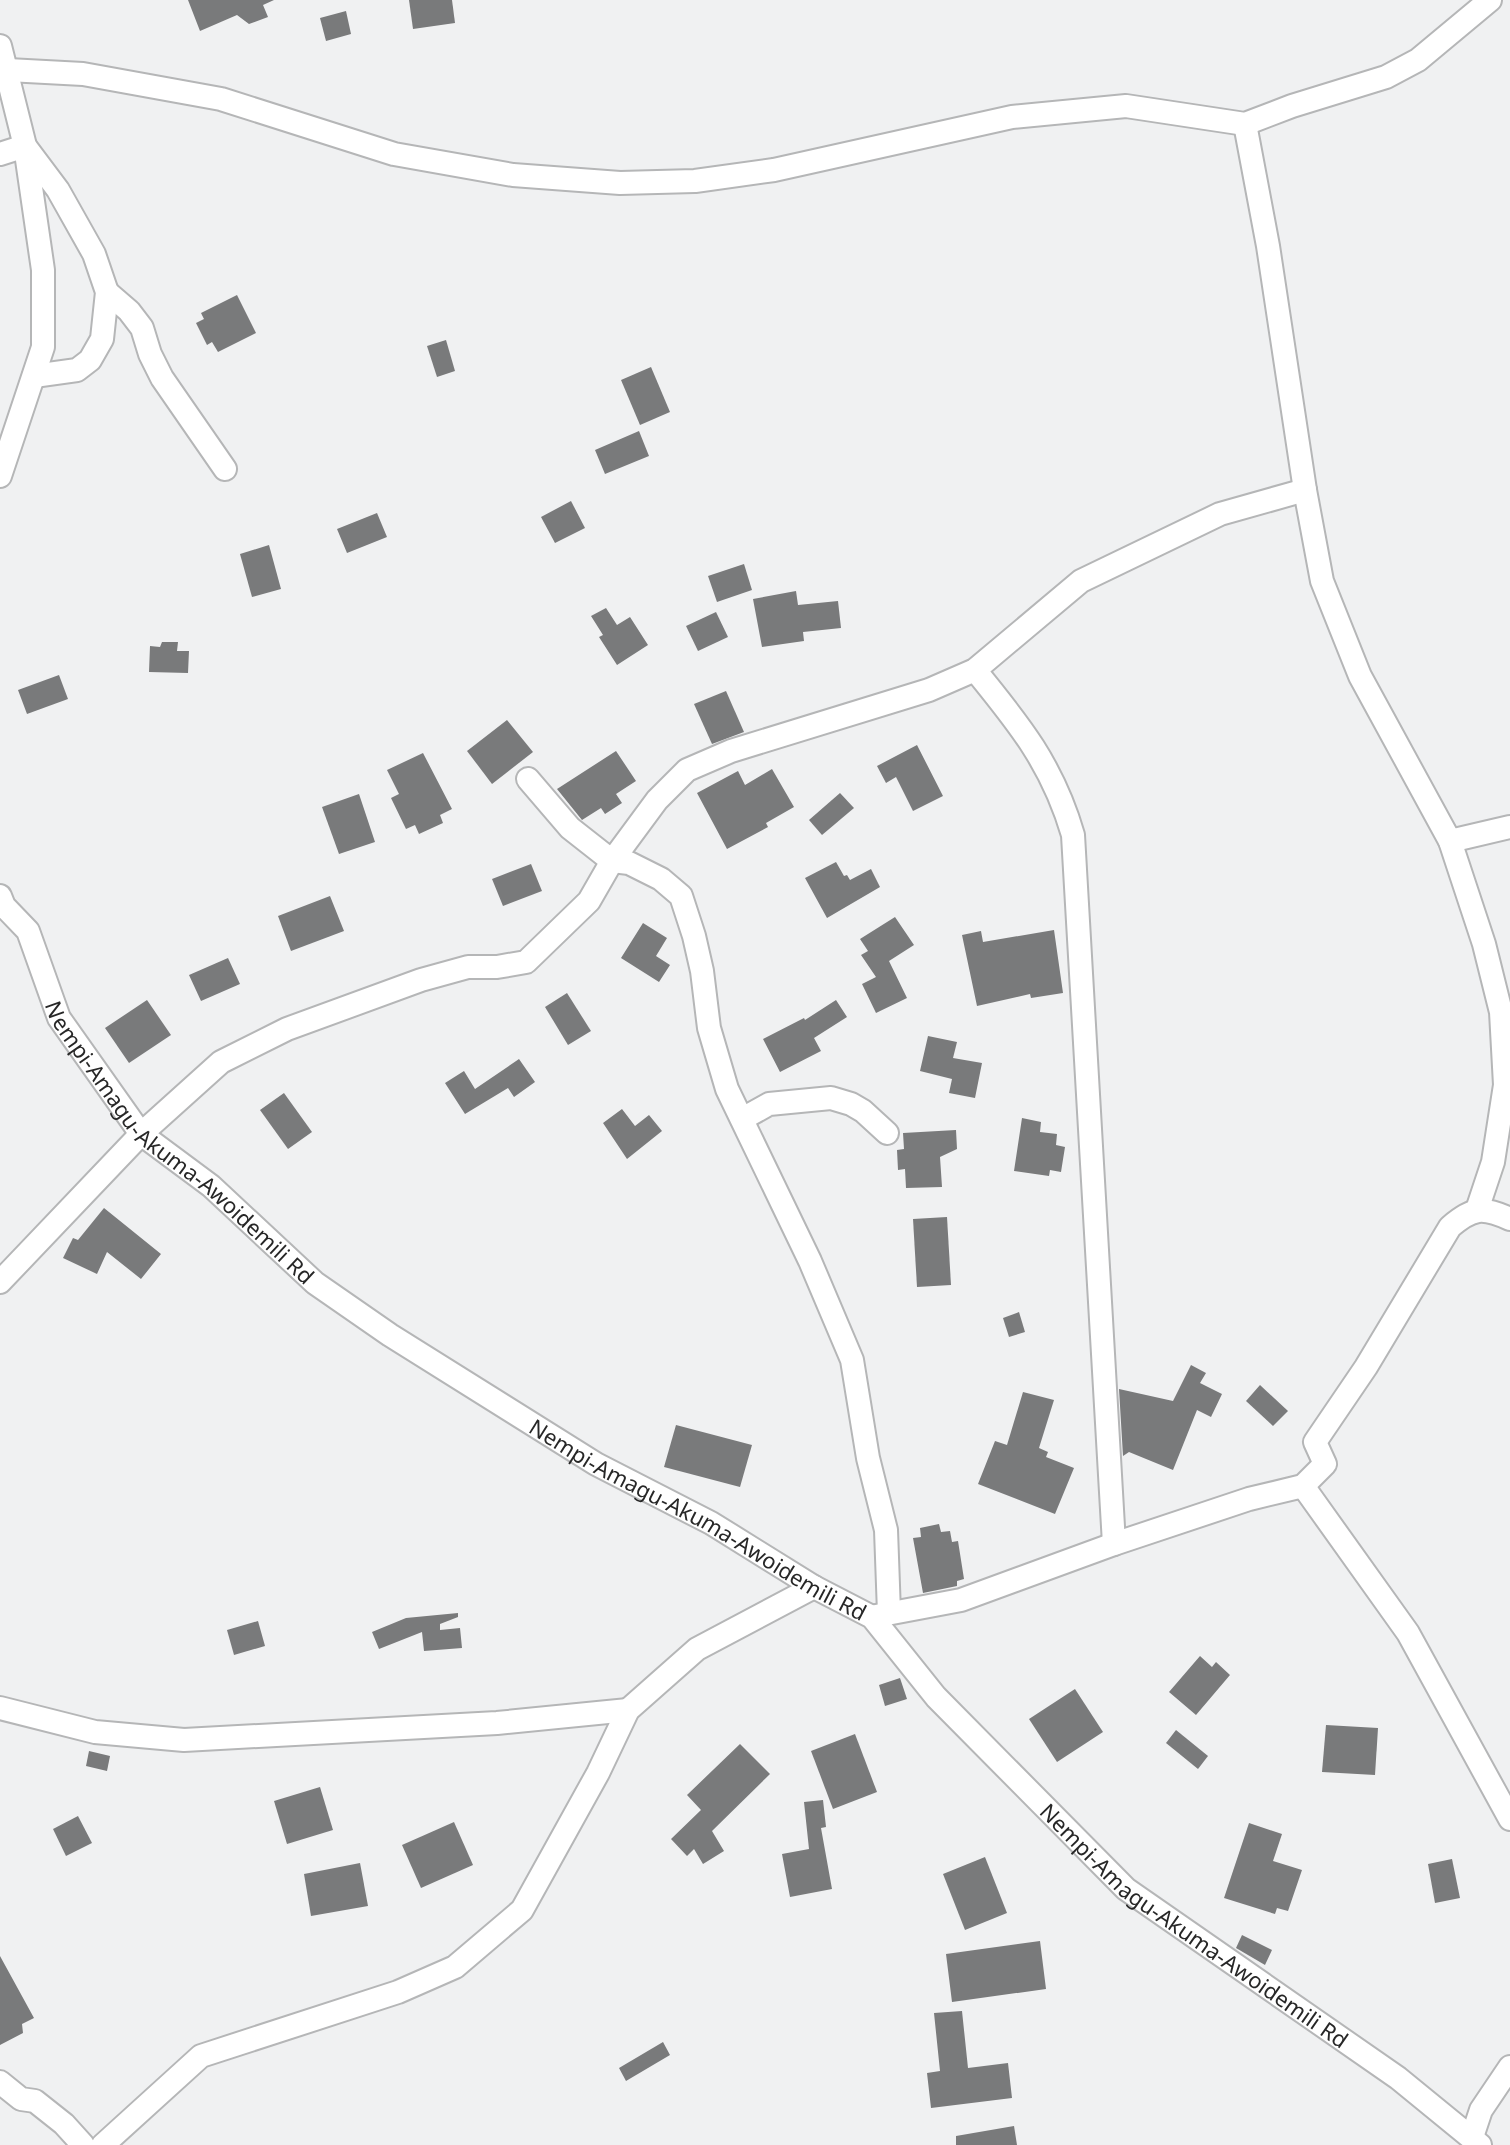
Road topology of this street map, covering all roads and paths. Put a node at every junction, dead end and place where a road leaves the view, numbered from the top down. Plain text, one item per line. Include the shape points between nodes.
1 (1490, 0) edge
2 (0, 46) edge
3 (8, 70) junction
4 (1245, 124) junction
5 (25, 146) junction
6 (0, 154) edge
7 (107, 292) junction
8 (34, 376) junction
9 (225, 469) dead end
10 (0, 476) edge
11 (1305, 490) junction
12 (975, 670) junction
13 (528, 779) dead end
14 (1510, 827) edge
15 (1450, 841) junction
16 (612, 861) junction
17 (1, 903) edge
18 (742, 1119) junction
19 (887, 1133) dead end
20 (141, 1134) junction
21 (1477, 1210) junction
22 (1510, 1219) edge
23 (0, 1282) edge
24 (1303, 1486) junction
25 (1114, 1544) junction
26 (814, 1587) junction
27 (880, 1615) junction
28 (0, 1708) edge
29 (628, 1710) junction
30 (1510, 1819) edge
31 (1510, 2067) edge
32 (0, 2082) edge
33 (1476, 2141) edge
34 (83, 2145) edge
35 (103, 2145) edge

1 - 4 street via 1418,60 1386,77
2 - 3 street
3 - 4 street via 83,74 221,99 394,154 513,175 620,183 695,181 774,170 1012,117 1126,106
3 - 5 street
4 - 11 street
5 - 6 street
5 - 7 street via 58,190 94,254
5 - 8 street via 43,270 43,347
7 - 8 street via 102,339 90,360 77,370
7 - 9 street via 142,328 162,378
8 - 10 street
11 - 12 street via 1220,514 1081,581
11 - 15 street via 1322,581 1360,676
12 - 16 street via 687,770 657,800
12 - 25 street via 1041,757 1062,796 1073,835
13 - 16 street via 570,828
14 - 15 street
15 - 21 street via 1501,1012 1505,1085 1493,1162
16 - 18 street via 661,879 681,896 702,971 709,1028
16 - 20 street via 589,901 526,962 468,967 421,980 287,1029 221,1062
17 - 20 street, Nempi-Amagu-Akuma-Awoidemili Rd via 28,931 59,1018
18 - 19 street via 769,1104 831,1098 863,1111
18 - 27 street via 852,1360 886,1530
20 - 23 street
20 - 26 street, Nempi-Amagu-Akuma-Awoidemili Rd via 211,1186 315,1283 390,1335 596,1464 711,1523
21 - 22 street
21 - 24 street via 1450,1227 1315,1442 1325,1464
24 - 25 street
24 - 30 street via 1408,1633
25 - 27 street via 961,1600
26 - 27 street, Nempi-Amagu-Akuma-Awoidemili Rd
26 - 29 street via 697,1649
27 - 33 street, Nempi-Amagu-Akuma-Awoidemili Rd via 936,1697 1126,1889 1398,2078
28 - 29 street via 95,1732 184,1740 497,1723
29 - 35 street via 522,1910 455,1967 398,1992 201,2056
31 - 33 street via 1481,2110
32 - 34 street via 21,2099 35,2101

